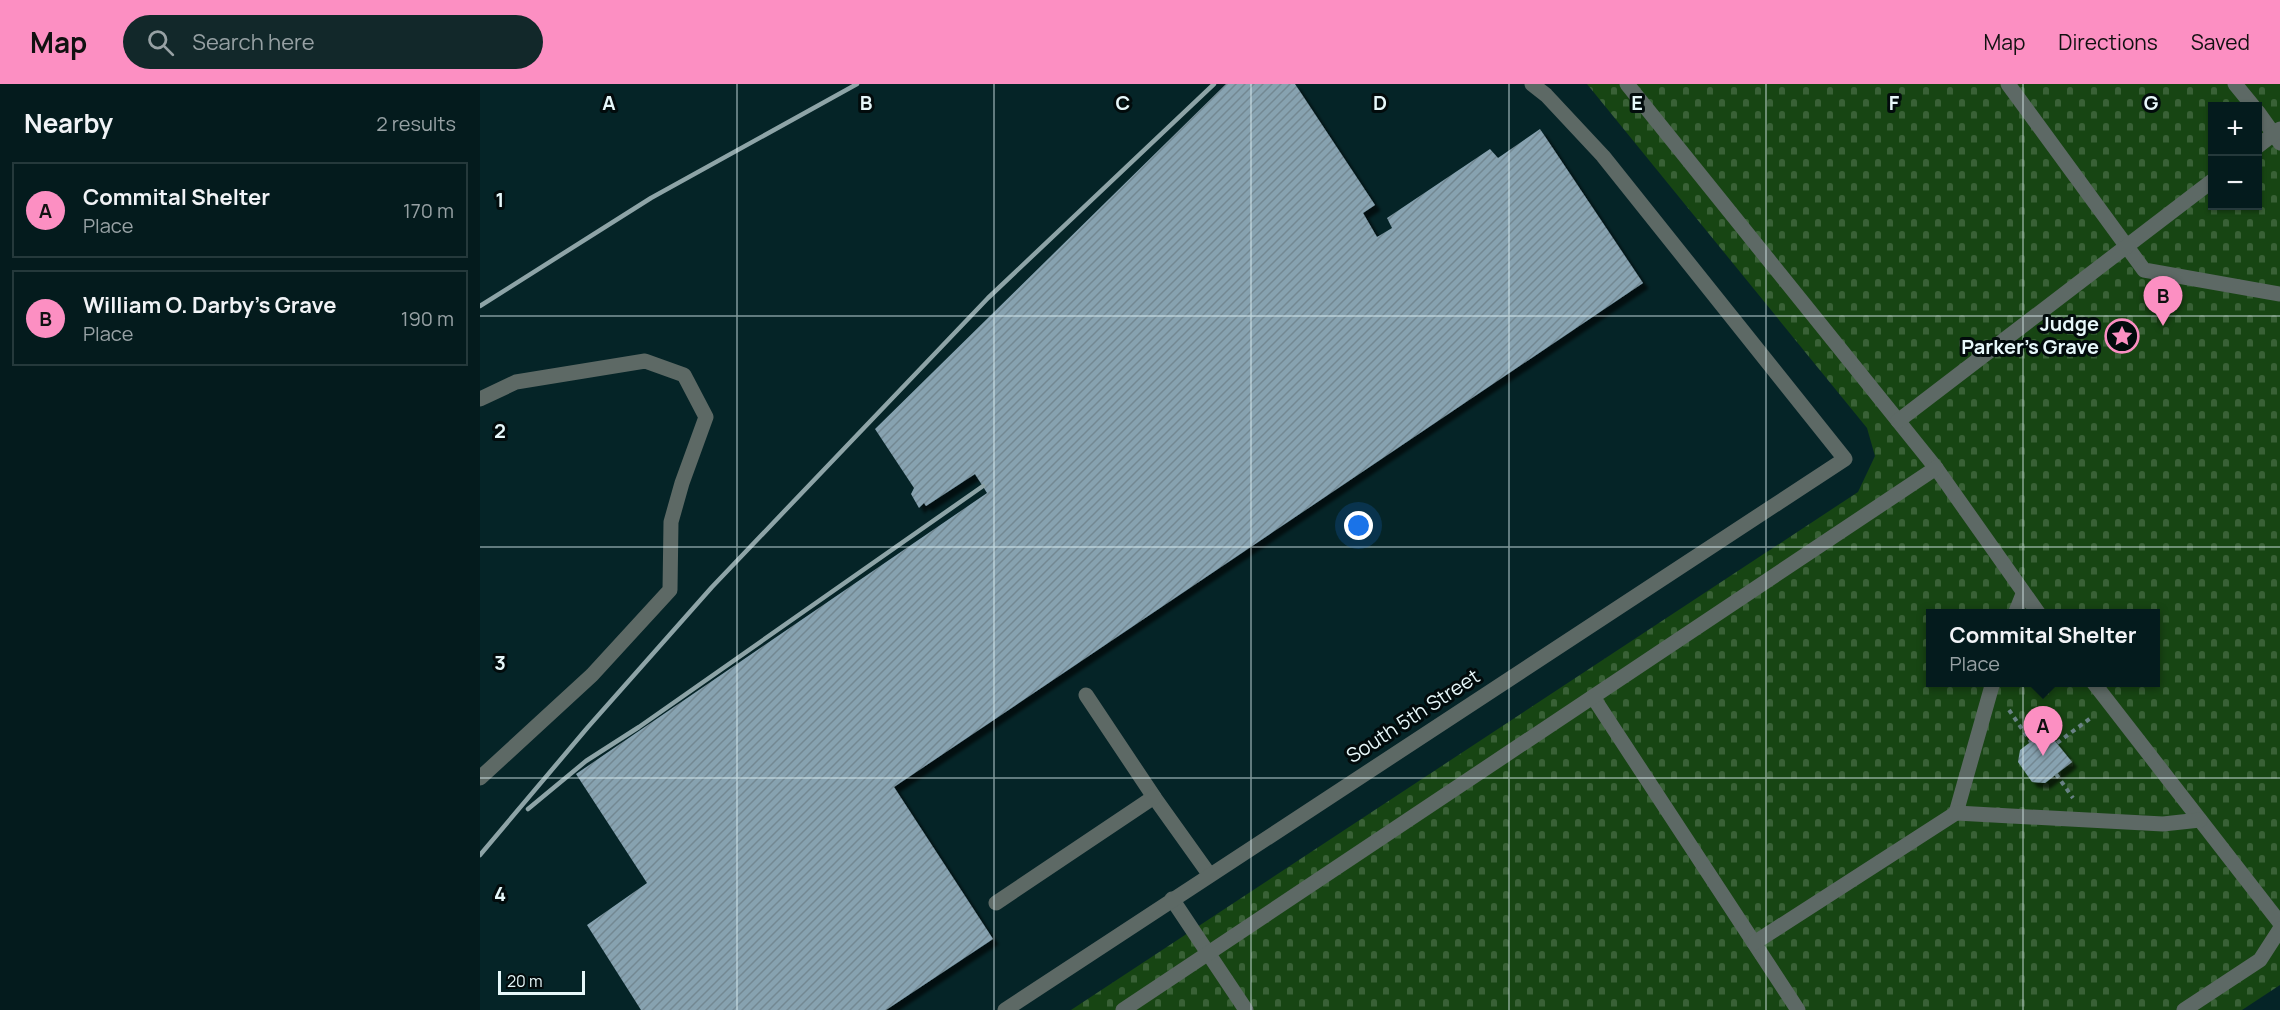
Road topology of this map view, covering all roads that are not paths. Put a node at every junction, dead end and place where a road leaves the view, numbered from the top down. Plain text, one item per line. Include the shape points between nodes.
1 (1532, 84) edge
2 (1627, 84) edge
3 (2008, 84) edge
4 (2235, 84) edge
5 (2250, 102) edge
6 (2262, 117) edge
7 (2278, 135) edge
8 (2262, 144) edge
9 (2208, 184) edge
10 (2128, 246) junction
11 (2280, 294) edge
12 (480, 399) edge
13 (1898, 420) junction
14 (1936, 468) junction
15 (2024, 594) junction
16 (2017, 609) edge
17 (2035, 609) edge
18 (1992, 687) edge
19 (2097, 687) edge
20 (1086, 695) dead end
21 (1593, 697) junction
22 (480, 778) edge
23 (1154, 797) junction
24 (1956, 813) junction
25 (2200, 820) junction
26 (1209, 874) junction
27 (1172, 899) junction
28 (996, 903) dead end
29 (2280, 923) edge
30 (2280, 929) edge
31 (1754, 943) junction
32 (1209, 953) junction
33 (1005, 1010) edge
34 (1123, 1010) edge
35 (1246, 1010) edge
36 (1798, 1010) edge
37 (2184, 1010) edge

1 - 26 street, South 5th Street via 1603,156 1845,459
2 - 13 street
3 - 10 street
4 - 5 street
6 - 7 street
7 - 8 street
9 - 10 street
10 - 11 street via 2144,270
10 - 13 street
12 - 22 street via 516,382 645,361 684,375 706,417 671,522 670,590 591,675
13 - 14 street
14 - 15 street
14 - 21 street
15 - 16 street
15 - 17 street
18 - 24 street
19 - 25 street
20 - 23 street
21 - 31 street
21 - 32 street
23 - 26 street
23 - 28 street
24 - 25 street via 2163,824
24 - 31 street
25 - 29 street
26 - 27 street, South 5th Street
27 - 32 street
27 - 33 street, South 5th Street
30 - 37 street via 2260,960
31 - 36 street
32 - 34 street
32 - 35 street

